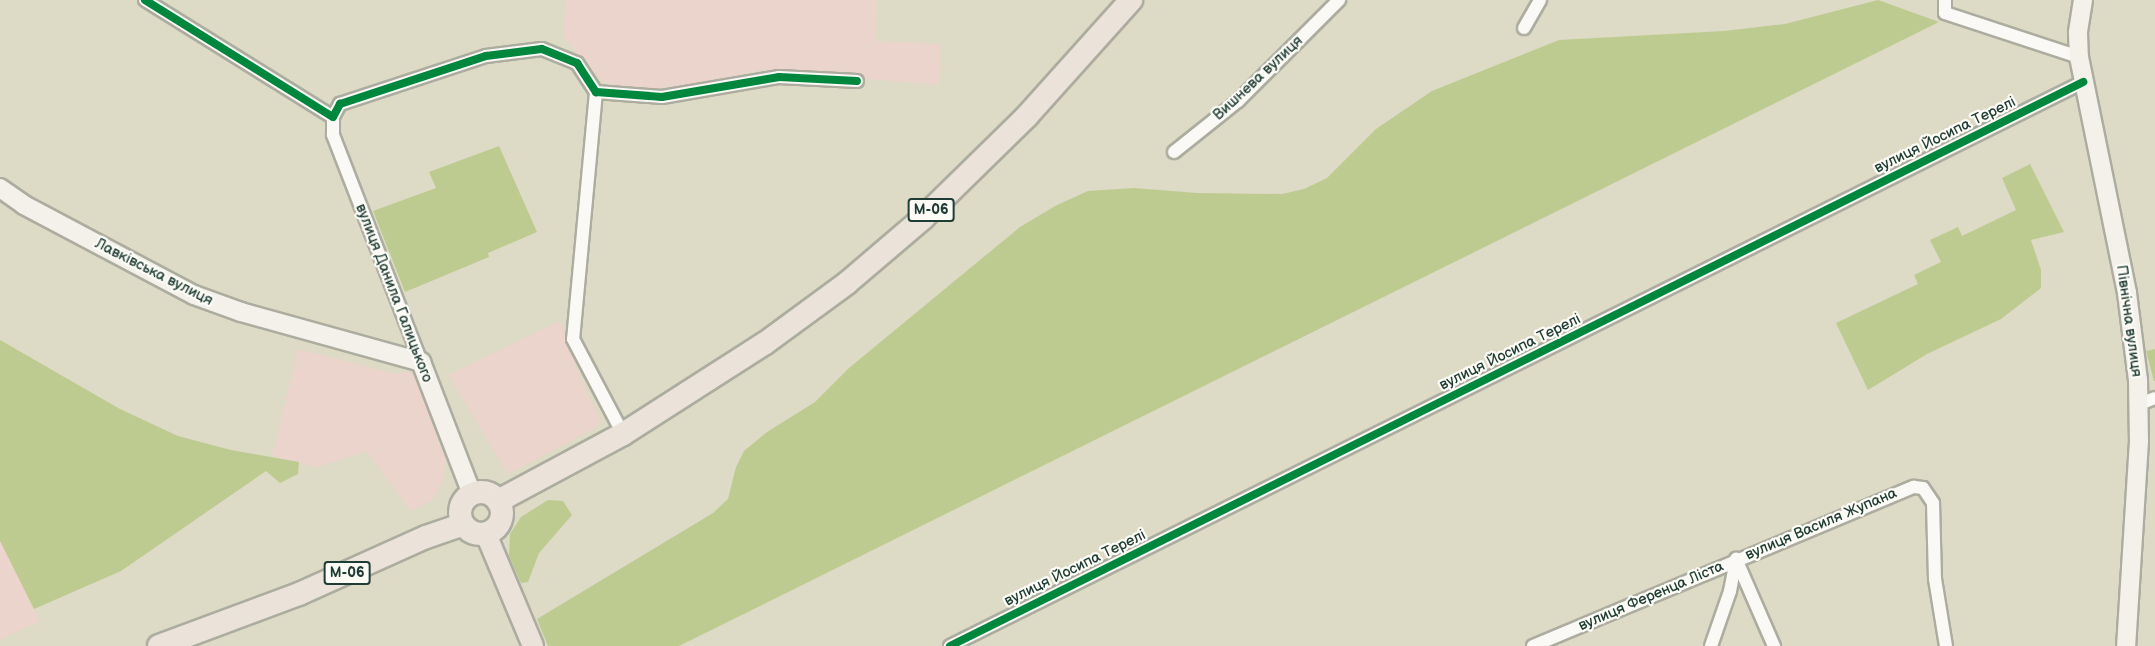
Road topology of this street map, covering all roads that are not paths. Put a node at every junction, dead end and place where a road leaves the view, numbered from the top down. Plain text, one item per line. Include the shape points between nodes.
1 (1131, 0) edge
2 (1340, 0) edge
3 (1540, 0) edge
4 (1945, 0) edge
5 (2083, 0) edge
6 (151, 1) edge
7 (1524, 28) dead end
8 (2079, 57) junction
9 (857, 81) dead end
10 (2083, 82) junction
11 (596, 92) junction
12 (333, 117) junction
13 (1174, 152) dead end
14 (0, 188) edge
15 (421, 362) junction
16 (2147, 401) edge
17 (623, 434) junction
18 (472, 494) junction
19 (498, 501) junction
20 (463, 525) junction
21 (486, 534) junction
22 (1736, 560) junction
23 (159, 646) edge
24 (533, 646) edge
25 (950, 646) edge
26 (1533, 646) edge
27 (1711, 646) edge
28 (1774, 646) edge
29 (1946, 646) edge
30 (2127, 646) edge

1 - 17 highway, М-06 via 1027,116 923,218 764,344
2 - 13 street, Вишнева вулиця via 1238,101
3 - 7 street
4 - 8 street via 1945,13
5 - 8 street, Північна вулиця
6 - 12 street
8 - 10 street, Північна вулиця
9 - 11 street via 779,77 662,97
10 - 16 street, Північна вулиця
10 - 25 street, вулиця Йосипа Терелі
11 - 12 street via 577,63 542,49 486,56 339,104
11 - 17 street via 573,339
12 - 15 street, вулиця Данила Галицького via 333,135
14 - 15 street, Лавківська вулиця via 24,205 194,295
15 - 18 street, вулиця Данила Галицького
16 - 30 street, Північна вулиця
17 - 19 highway, М-06
18 - 19 highway via 481,492
18 - 20 highway via 461,508
19 - 21 highway via 502,517
20 - 21 highway via 469,531
20 - 23 highway, М-06 via 426,537 299,594
21 - 24 main road
22 - 26 street, вулиця Ференца Ліста
22 - 27 street
22 - 28 street
22 - 29 street, вулиця Василя Жупана via 1905,488 1923,488 1933,503 1935,579

